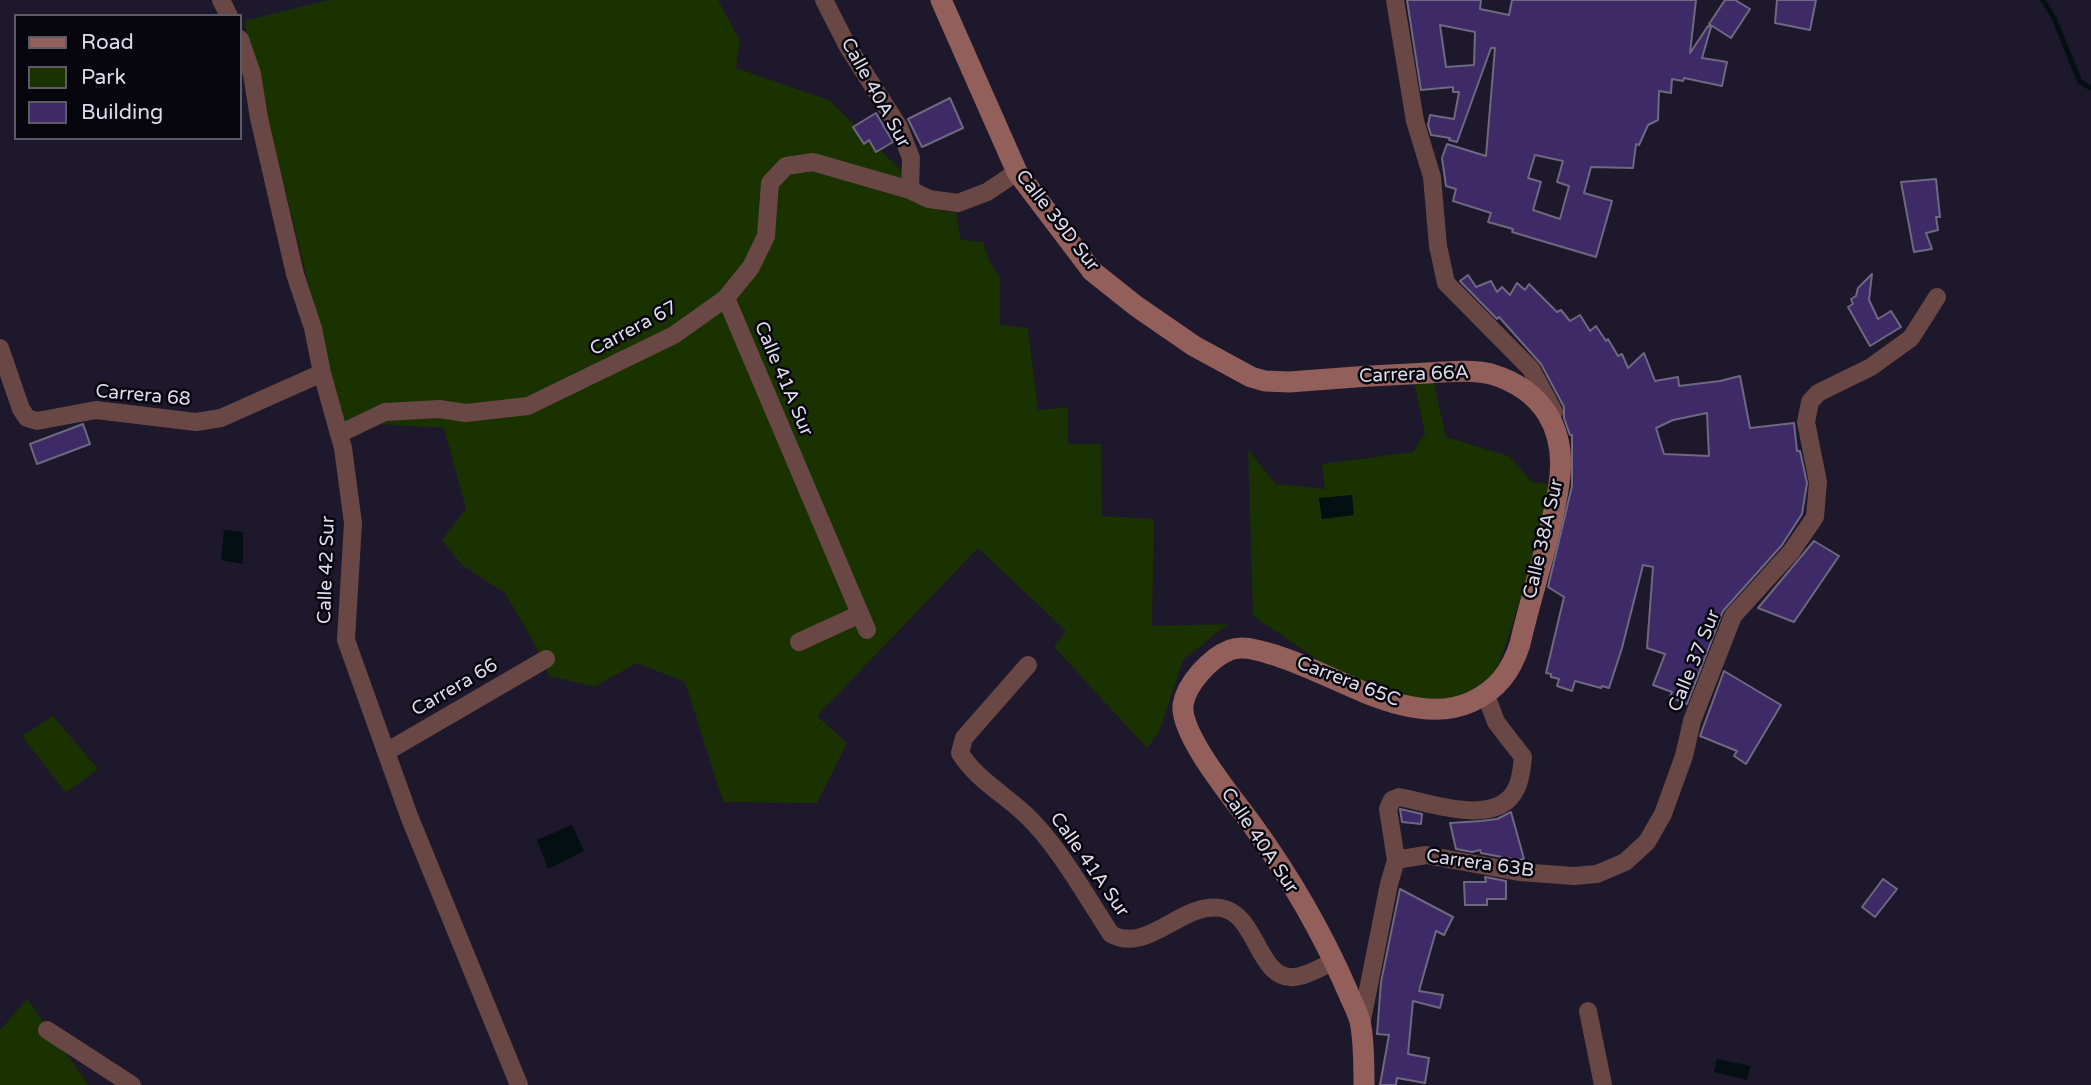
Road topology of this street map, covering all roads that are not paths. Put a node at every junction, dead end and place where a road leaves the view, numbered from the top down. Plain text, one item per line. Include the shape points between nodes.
1 (824, 0) edge
2 (941, 0) edge
3 (1395, 0) edge
4 (242, 45) edge
5 (1017, 172) junction
6 (910, 190) junction
7 (1937, 297) dead end
8 (726, 298) junction
9 (0, 348) edge
10 (322, 373) junction
11 (1251, 377) joint
12 (1556, 428) junction
13 (339, 433) junction
14 (799, 642) dead end
15 (546, 659) dead end
16 (1211, 660) joint
17 (1028, 666) dead end
18 (1486, 695) junction
19 (386, 752) junction
20 (1684, 756) joint
21 (1396, 860) junction
22 (1335, 961) junction
23 (1588, 1011) dead end
24 (1361, 1025) junction
25 (47, 1030) dead end
26 (132, 1085) edge
27 (519, 1085) edge
28 (1364, 1085) edge
29 (1603, 1085) edge

1 - 6 street, Calle 40A Sur via 899,127 911,158
2 - 5 main road, Calle 39D Sur
3 - 12 street, Calle 38A Sur via 1415,121 1432,177 1446,283 1531,369 1555,413
4 - 10 street, Calle 42 Sur
5 - 6 street, Carrera 67 via 987,192 958,203 929,199
5 - 11 main road, Calle 39D Sur via 1093,271 1194,346
6 - 8 street, Carrera 67 via 813,162 786,166 769,183 766,236 751,267
7 - 20 street, Calle 37 Sur via 1911,338 1810,402 1806,422 1818,482 1815,517 1791,552 1733,616 1692,721
8 - 13 street, Carrera 67 via 674,335 528,406 466,413 385,412
8 - 14 street, Calle 41A Sur via 864,622
9 - 10 street, Carrera 68 via 21,410 37,421 96,410 196,422 221,418
10 - 13 street, Calle 42 Sur
11 - 12 main road, Carrera 66A via 1289,382 1489,374 1533,395
12 - 18 main road, Calle 38A Sur via 1561,454 1559,483 1520,644 1506,675
13 - 19 street, Calle 42 Sur via 352,523 346,640
15 - 19 street, Carrera 66
16 - 18 main road, Carrera 65C via 1231,650 1249,648 1405,705 1437,711 1456,709
16 - 22 main road, Calle 40A Sur via 1196,677 1183,705 1190,735 1252,824
17 - 22 street, Calle 41A Sur via 964,738 960,753 969,767 1027,816 1049,842 1111,933 1134,940 1199,911 1220,908 1239,916 1278,974 1295,978
18 - 21 street via 1496,722 1523,757 1517,787 1505,802 1478,810 1461,811 1399,797 1392,800 1388,809
19 - 27 street, Calle 42 Sur
20 - 21 street, Carrera 63B via 1663,814 1647,842 1625,862 1597,874 1519,872 1426,855
21 - 24 street
22 - 24 main road, Calle 40A Sur
23 - 29 street
24 - 28 main road
25 - 26 street

